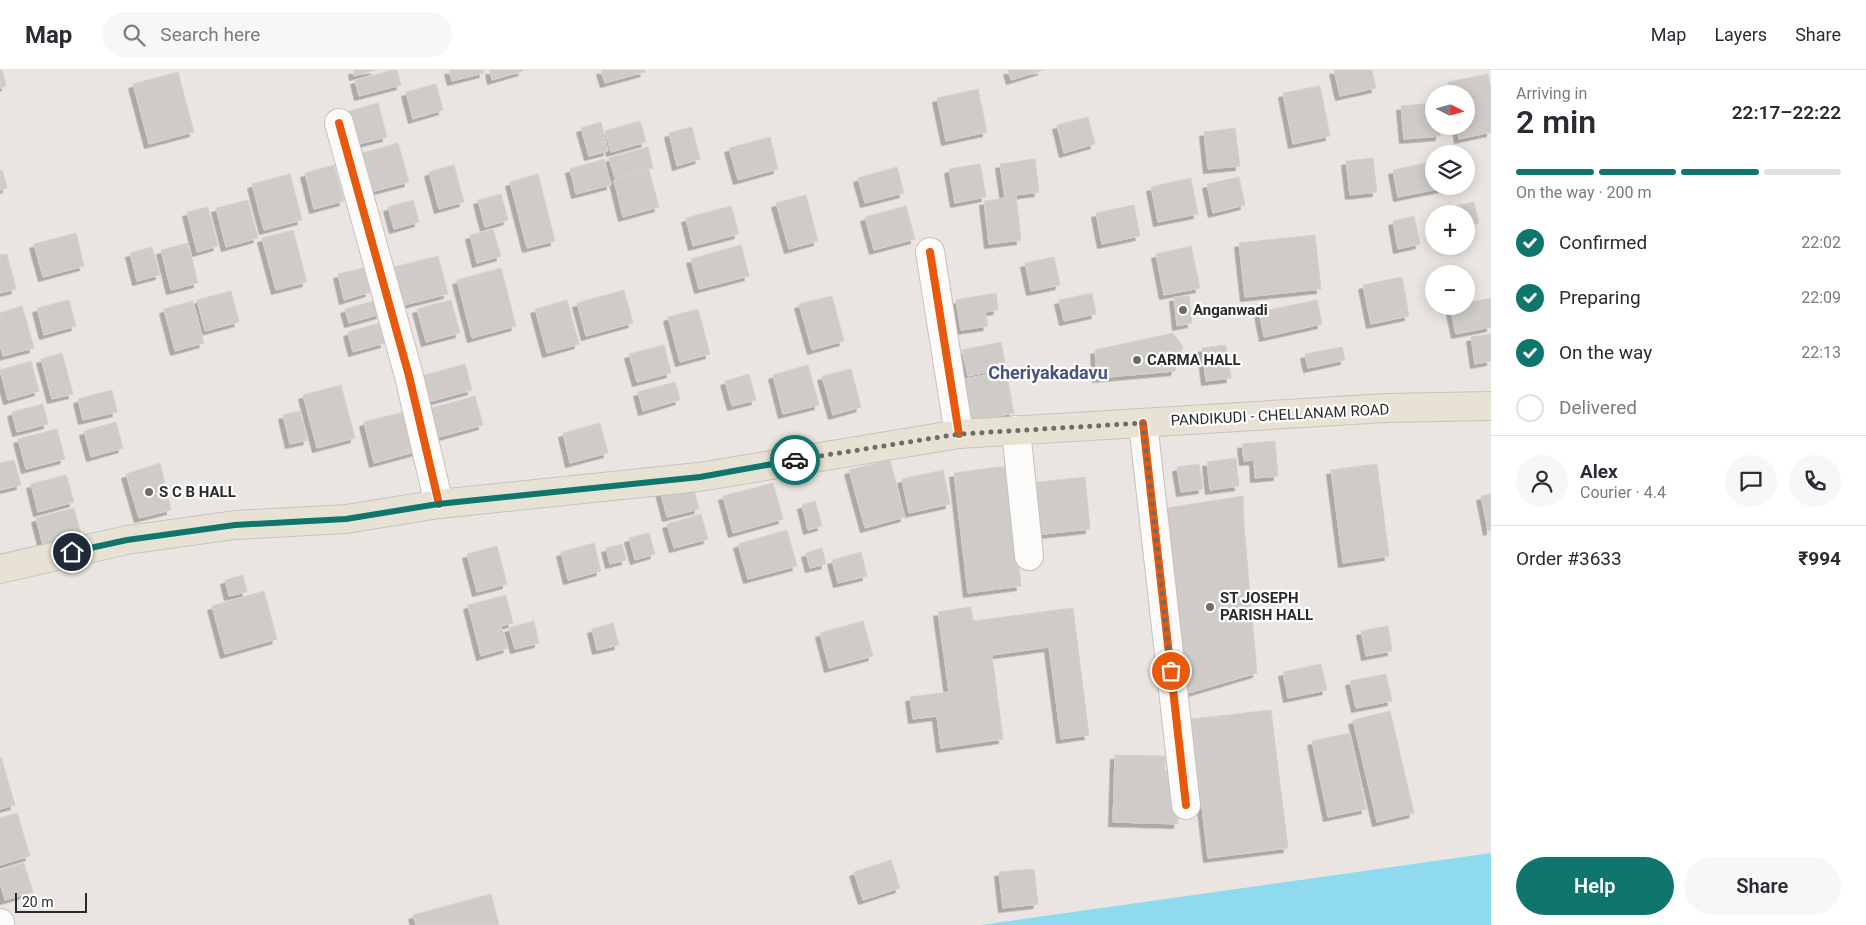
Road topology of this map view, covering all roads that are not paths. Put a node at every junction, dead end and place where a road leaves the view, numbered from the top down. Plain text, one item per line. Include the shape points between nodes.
1 (339, 123) dead end
2 (930, 252) dead end
3 (1491, 406) edge
4 (1143, 423) junction
5 (1016, 430) junction
6 (959, 434) junction
7 (438, 504) junction
8 (1029, 556) dead end
9 (0, 569) edge
10 (1186, 805) dead end

1 - 7 street via 409,376
2 - 6 street
3 - 4 main road, PANDIKUDI - CHELLANAM ROAD via 1386,408
4 - 5 main road, PANDIKUDI - CHELLANAM ROAD
4 - 10 street
5 - 6 main road, PANDIKUDI - CHELLANAM ROAD
5 - 8 street
6 - 7 main road, PANDIKUDI - CHELLANAM ROAD via 700,477
7 - 9 main road, PANDIKUDI - CHELLANAM ROAD via 346,519 235,525 127,540

